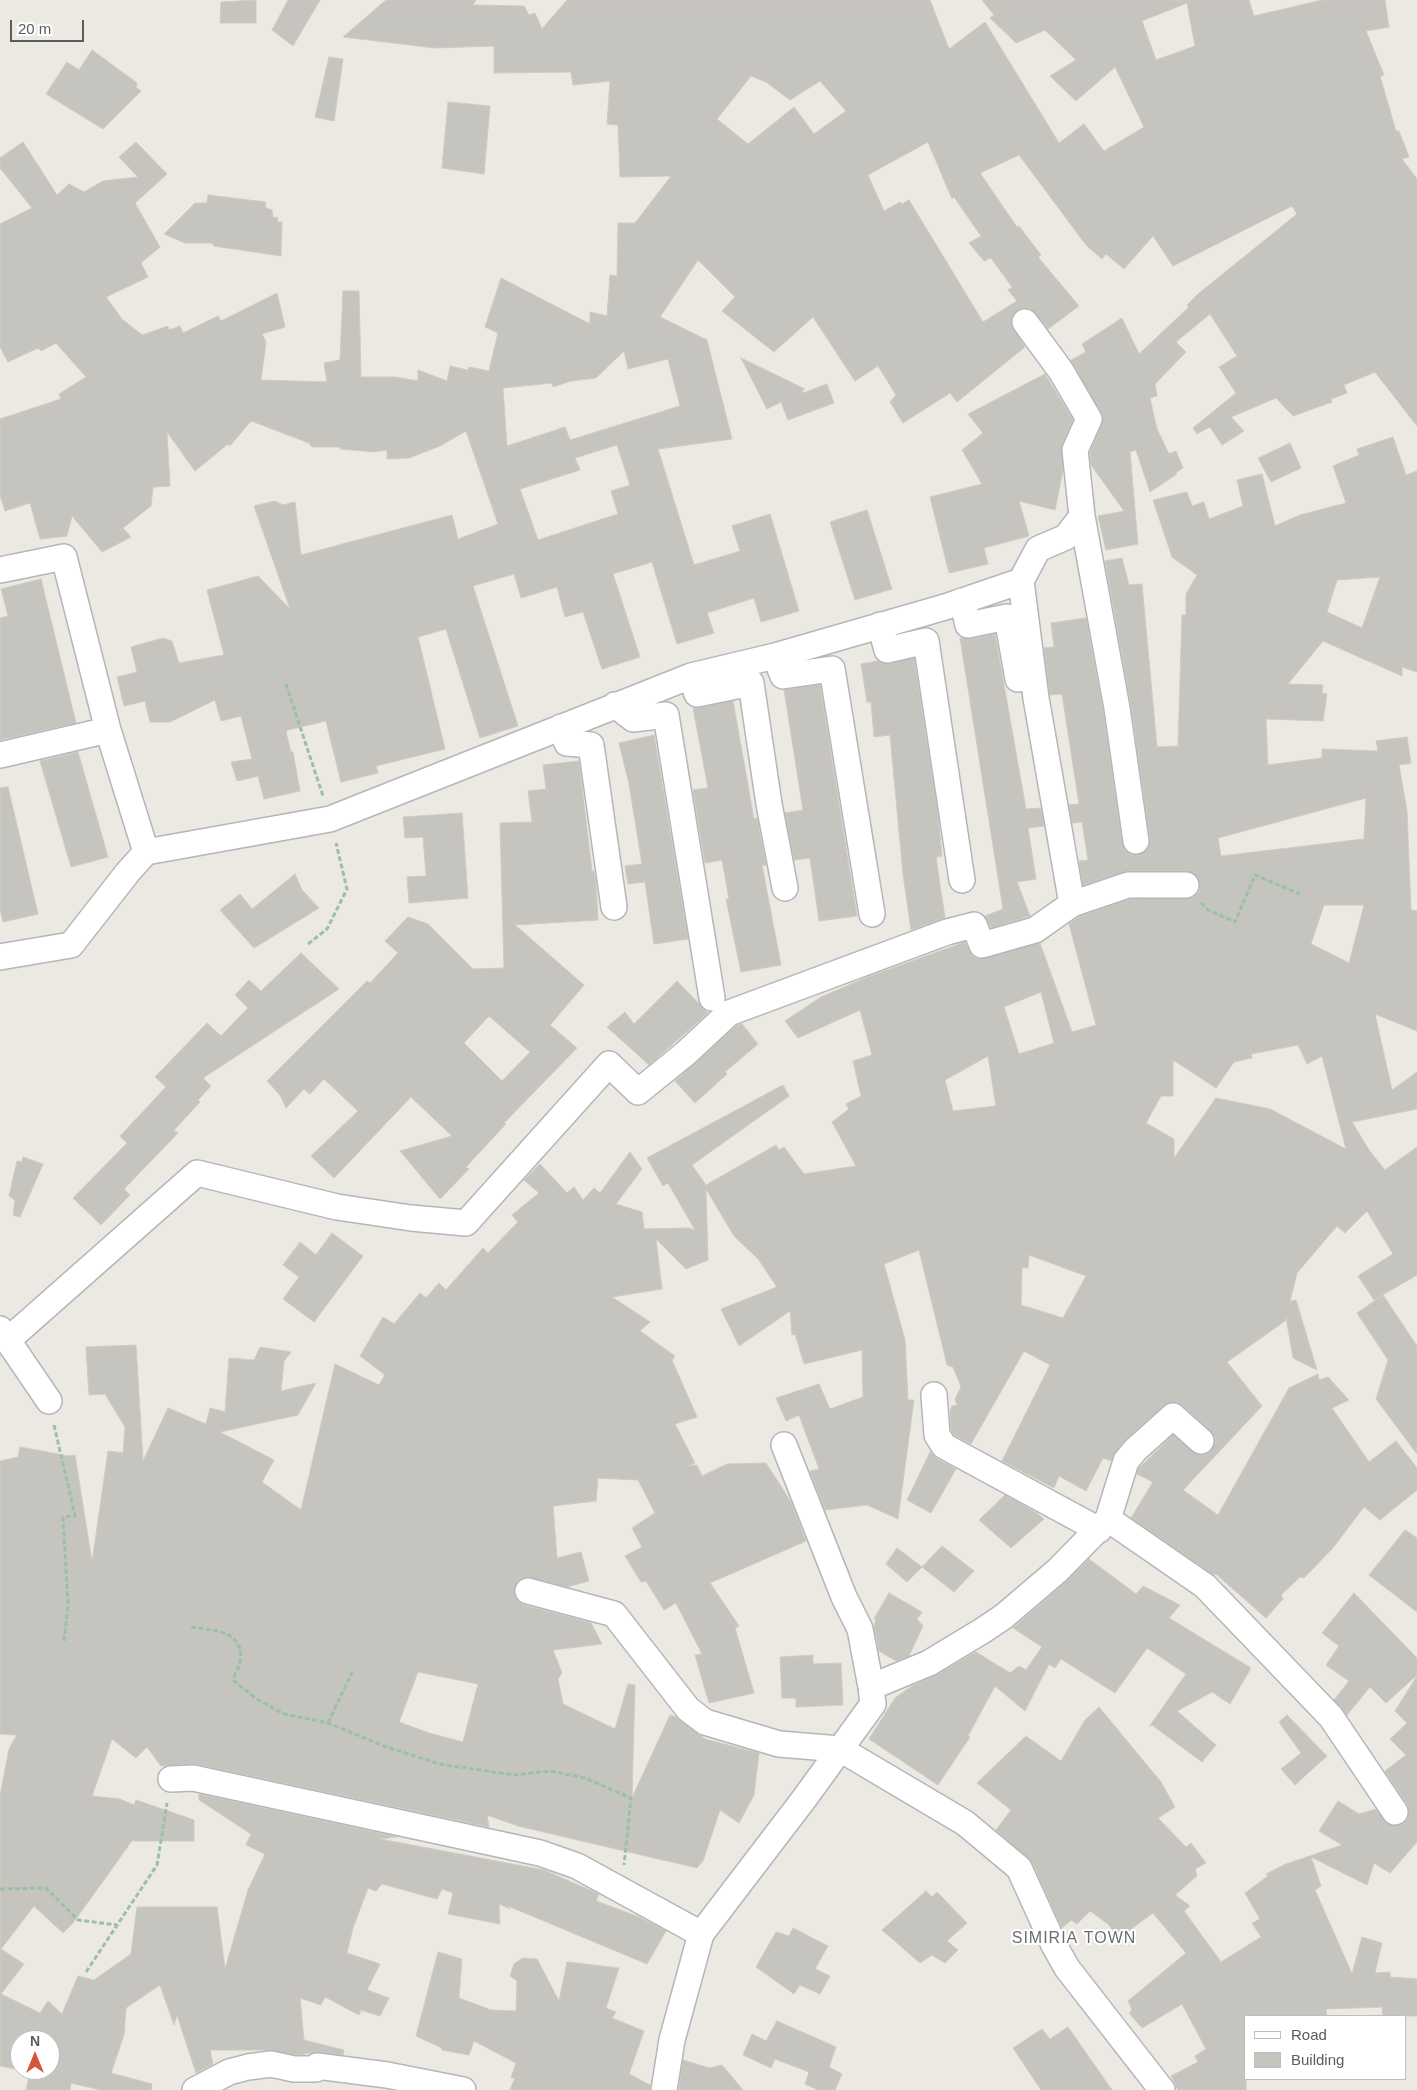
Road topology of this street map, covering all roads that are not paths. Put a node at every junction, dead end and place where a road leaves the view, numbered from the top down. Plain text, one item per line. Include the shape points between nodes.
1 (1025, 322) dead end
2 (1082, 516) junction
3 (0, 570) edge
4 (1020, 581) junction
5 (962, 601) junction
6 (880, 625) junction
7 (775, 656) junction
8 (691, 676) junction
9 (615, 705) junction
10 (560, 727) junction
11 (108, 730) junction
12 (0, 755) edge
13 (1136, 841) dead end
14 (146, 852) junction
15 (1048, 859) dead end
16 (962, 880) dead end
17 (1186, 886) road end
18 (786, 888) dead end
19 (1072, 904) junction
20 (614, 907) dead end
21 (872, 914) dead end
22 (0, 957) edge
23 (712, 998) dead end
24 (4, 1335) edge
25 (934, 1395) dead end
26 (49, 1401) road end
27 (1201, 1441) dead end
28 (784, 1445) dead end
29 (1104, 1525) junction
30 (528, 1591) dead end
31 (871, 1687) junction
32 (840, 1749) junction
33 (171, 1780) road end
34 (1395, 1812) dead end
35 (701, 1934) junction
36 (195, 2090) edge
37 (464, 2090) edge
38 (664, 2090) edge
39 (1162, 2090) edge

1 - 2 street via 1061,371 1089,418 1075,450
2 - 4 street via 1066,537 1038,549
2 - 13 street via 1117,708
3 - 11 street via 64,557
4 - 5 street
4 - 19 street via 1036,698
5 - 6 street
5 - 15 street via 968,625 1007,617
6 - 7 street
6 - 16 street via 887,650 926,641
7 - 8 street
7 - 21 street via 784,676 832,669
8 - 9 street
8 - 18 street via 698,694 751,683 769,804
9 - 10 street
9 - 23 street via 633,719 666,715
10 - 14 street via 330,819
10 - 20 street via 567,744 591,746
11 - 12 street
11 - 14 street
14 - 22 street via 72,945
17 - 19 street via 1128,885
19 - 24 street via 1036,930 982,945 974,925 729,1013 638,1092 609,1064 466,1223 337,1207 197,1174
24 - 26 street
25 - 29 street via 937,1436 944,1446
27 - 29 street via 1173,1416 1126,1462
28 - 31 street via 860,1629
29 - 31 street via 1003,1617 929,1663
29 - 34 street via 1206,1586 1331,1717
30 - 32 street via 614,1614 688,1709 705,1722 779,1744
31 - 32 street via 873,1704
32 - 35 street
32 - 39 street via 965,1823 1019,1868 1067,1968
33 - 35 street via 193,1778 210,1781 540,1853 577,1866
35 - 38 street via 672,2040
36 - 37 street via 229,2072 271,2064 294,2069 316,2069 317,2066 387,2075

